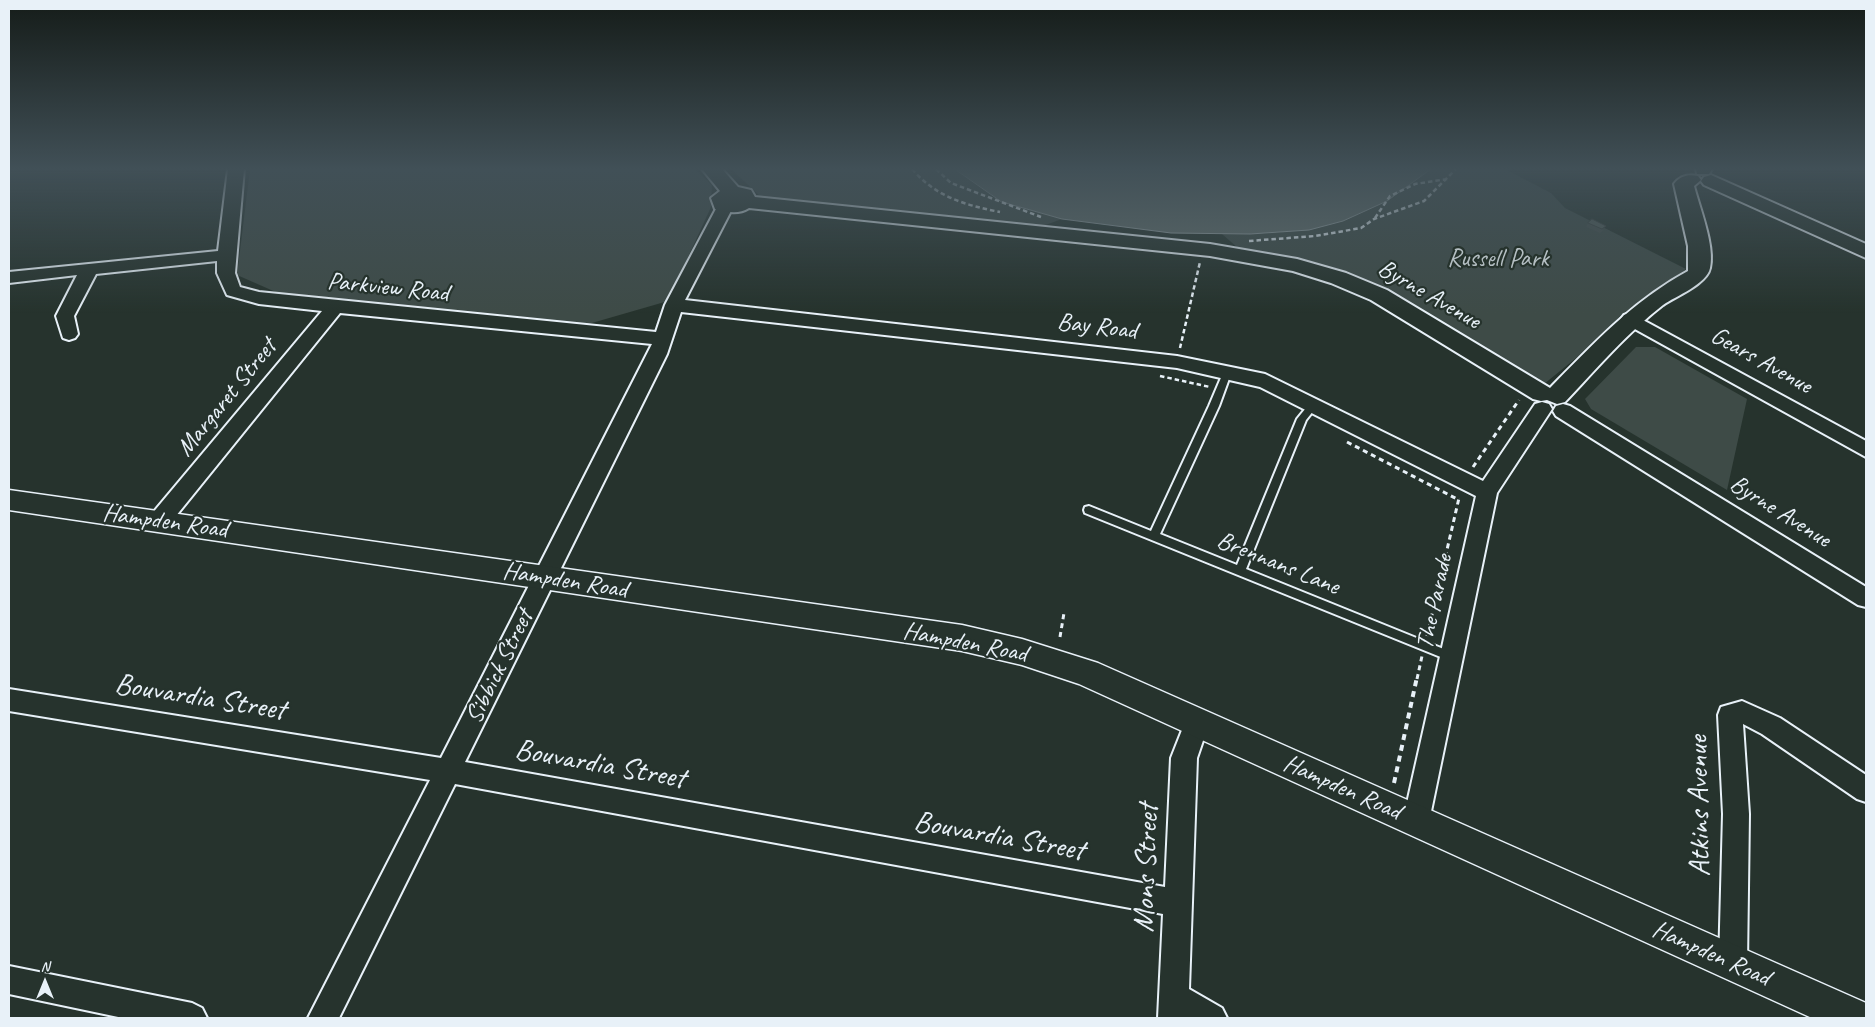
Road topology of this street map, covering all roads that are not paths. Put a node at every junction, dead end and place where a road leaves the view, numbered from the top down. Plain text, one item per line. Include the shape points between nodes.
1 (230, 217) edge
2 (724, 217) edge
3 (895, 217) edge
4 (1692, 217) edge
5 (1792, 217) edge
6 (1866, 252) edge
7 (226, 255) junction
8 (89, 270) junction
9 (9, 278) edge
10 (674, 304) junction
11 (335, 307) junction
12 (1630, 319) junction
13 (69, 334) dead end
14 (662, 339) junction
15 (1224, 381) junction
16 (1545, 402) junction
17 (1313, 405) junction
18 (1866, 450) edge
19 (1487, 492) junction
20 (9, 500) edge
21 (1089, 510) dead end
22 (159, 522) junction
23 (1154, 536) junction
24 (1240, 571) junction
25 (545, 578) junction
26 (1866, 598) edge
27 (1452, 657) junction
28 (9, 700) edge
29 (1197, 723) junction
30 (449, 771) junction
31 (1866, 790) edge
32 (1416, 821) junction
33 (1178, 903) junction
34 (1733, 964) junction
35 (9, 980) edge
36 (1174, 1008) edge
37 (192, 1018) edge
38 (323, 1018) edge
39 (1212, 1018) edge
40 (1855, 1018) edge

1 - 7 street, Parkview Road
2 - 10 street, Sibbick Street
3 - 16 street, Byrne Avenue via 1281,260 1353,282 1379,295
4 - 12 street, The Parade via 1701,270
5 - 6 street
7 - 8 street
7 - 11 street, Parkview Road via 226,273 233,291 260,298
8 - 9 street
8 - 13 street via 65,316
10 - 14 street, Sibbick Street
10 - 15 street, Bay Road via 1177,362
11 - 14 street, Parkview Road
11 - 22 street, Margaret Street
12 - 16 street, The Parade
12 - 18 street, Gears Avenue
14 - 25 street, Sibbick Street via 658,354
15 - 17 street, Bay Road via 1265,381
15 - 23 lane
16 - 19 street, The Parade
16 - 26 street, Byrne Avenue
17 - 19 street, Bay Road
17 - 24 lane via 1302,419
19 - 27 street, The Parade
20 - 22 main road, Hampden Road
21 - 23 lane, Brennans Lane
22 - 25 main road, Hampden Road
23 - 24 lane, Brennans Lane
24 - 27 lane, Brennans Lane
25 - 29 main road, Hampden Road via 962,638 1054,661
25 - 30 street, Sibbick Street
27 - 32 street, The Parade
28 - 30 street, Bouvardia Street
29 - 32 main road, Hampden Road
29 - 33 street, Mons Street via 1184,758
30 - 33 street, Bouvardia Street
30 - 38 street, Sibbick Street
31 - 34 street, Atkins Avenue via 1770,726 1742,712 1730,715 1736,814
32 - 34 main road, Hampden Road
33 - 36 street, Mons Street
34 - 40 main road, Hampden Road
35 - 37 street
36 - 39 street

